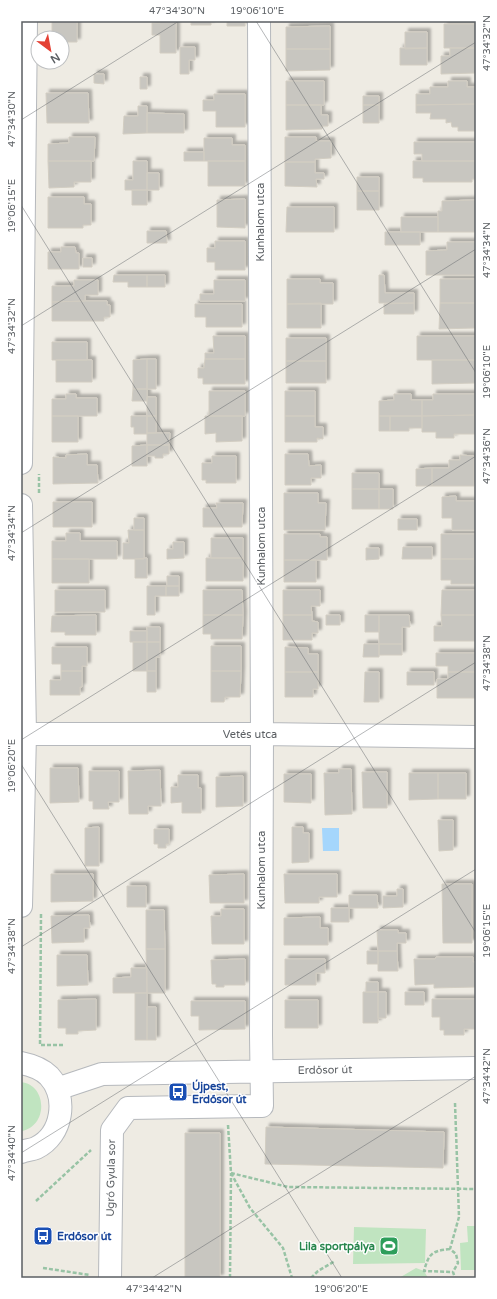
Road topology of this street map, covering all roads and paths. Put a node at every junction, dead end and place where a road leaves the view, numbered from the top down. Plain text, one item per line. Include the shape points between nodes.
1 (26, 21) edge
2 (259, 21) edge
3 (21, 463) edge
4 (21, 505) edge
5 (25, 734) junction
6 (262, 734) junction
7 (476, 737) edge
8 (21, 906) edge
9 (21, 1063) edge
10 (476, 1068) edge
11 (261, 1071) junction
12 (57, 1089) junction
13 (455, 1103) dead end
14 (227, 1107) junction
15 (112, 1130) junction
16 (21, 1152) edge
17 (231, 1173) junction
18 (458, 1189) junction
19 (476, 1189) edge
20 (36, 1201) dead end
21 (450, 1249) junction
22 (335, 1261) dead end
23 (43, 1268) dead end
24 (454, 1272) junction
25 (101, 1277) edge
26 (230, 1278) edge
27 (292, 1278) edge
28 (311, 1278) edge
29 (456, 1278) edge

1 - 3 street
2 - 6 street, Kunhalom utca
4 - 5 street
5 - 6 street, Vetés utca
5 - 8 street
6 - 7 street, Vetés utca
6 - 11 street, Kunhalom utca
9 - 12 street via 35,1066 48,1076
10 - 11 street, Erdősor út
11 - 12 street, Erdősor út via 102,1074
11 - 14 street, Ugró Gyula sor via 262,1106
12 - 16 street via 61,1105 59,1122 50,1137 36,1148
13 - 18 path
14 - 15 street, Ugró Gyula sor via 128,1108
14 - 17 path
15 - 20 path
15 - 25 street, Ugró Gyula sor
17 - 18 path via 288,1187
17 - 26 path
17 - 27 path via 250,1208 283,1248
18 - 19 path
18 - 21 path via 459,1217
21 - 24 path via 456,1254 458,1263
21 - 24 path via 436,1251 427,1258 424,1271
22 - 28 path
23 - 25 path
24 - 29 path

